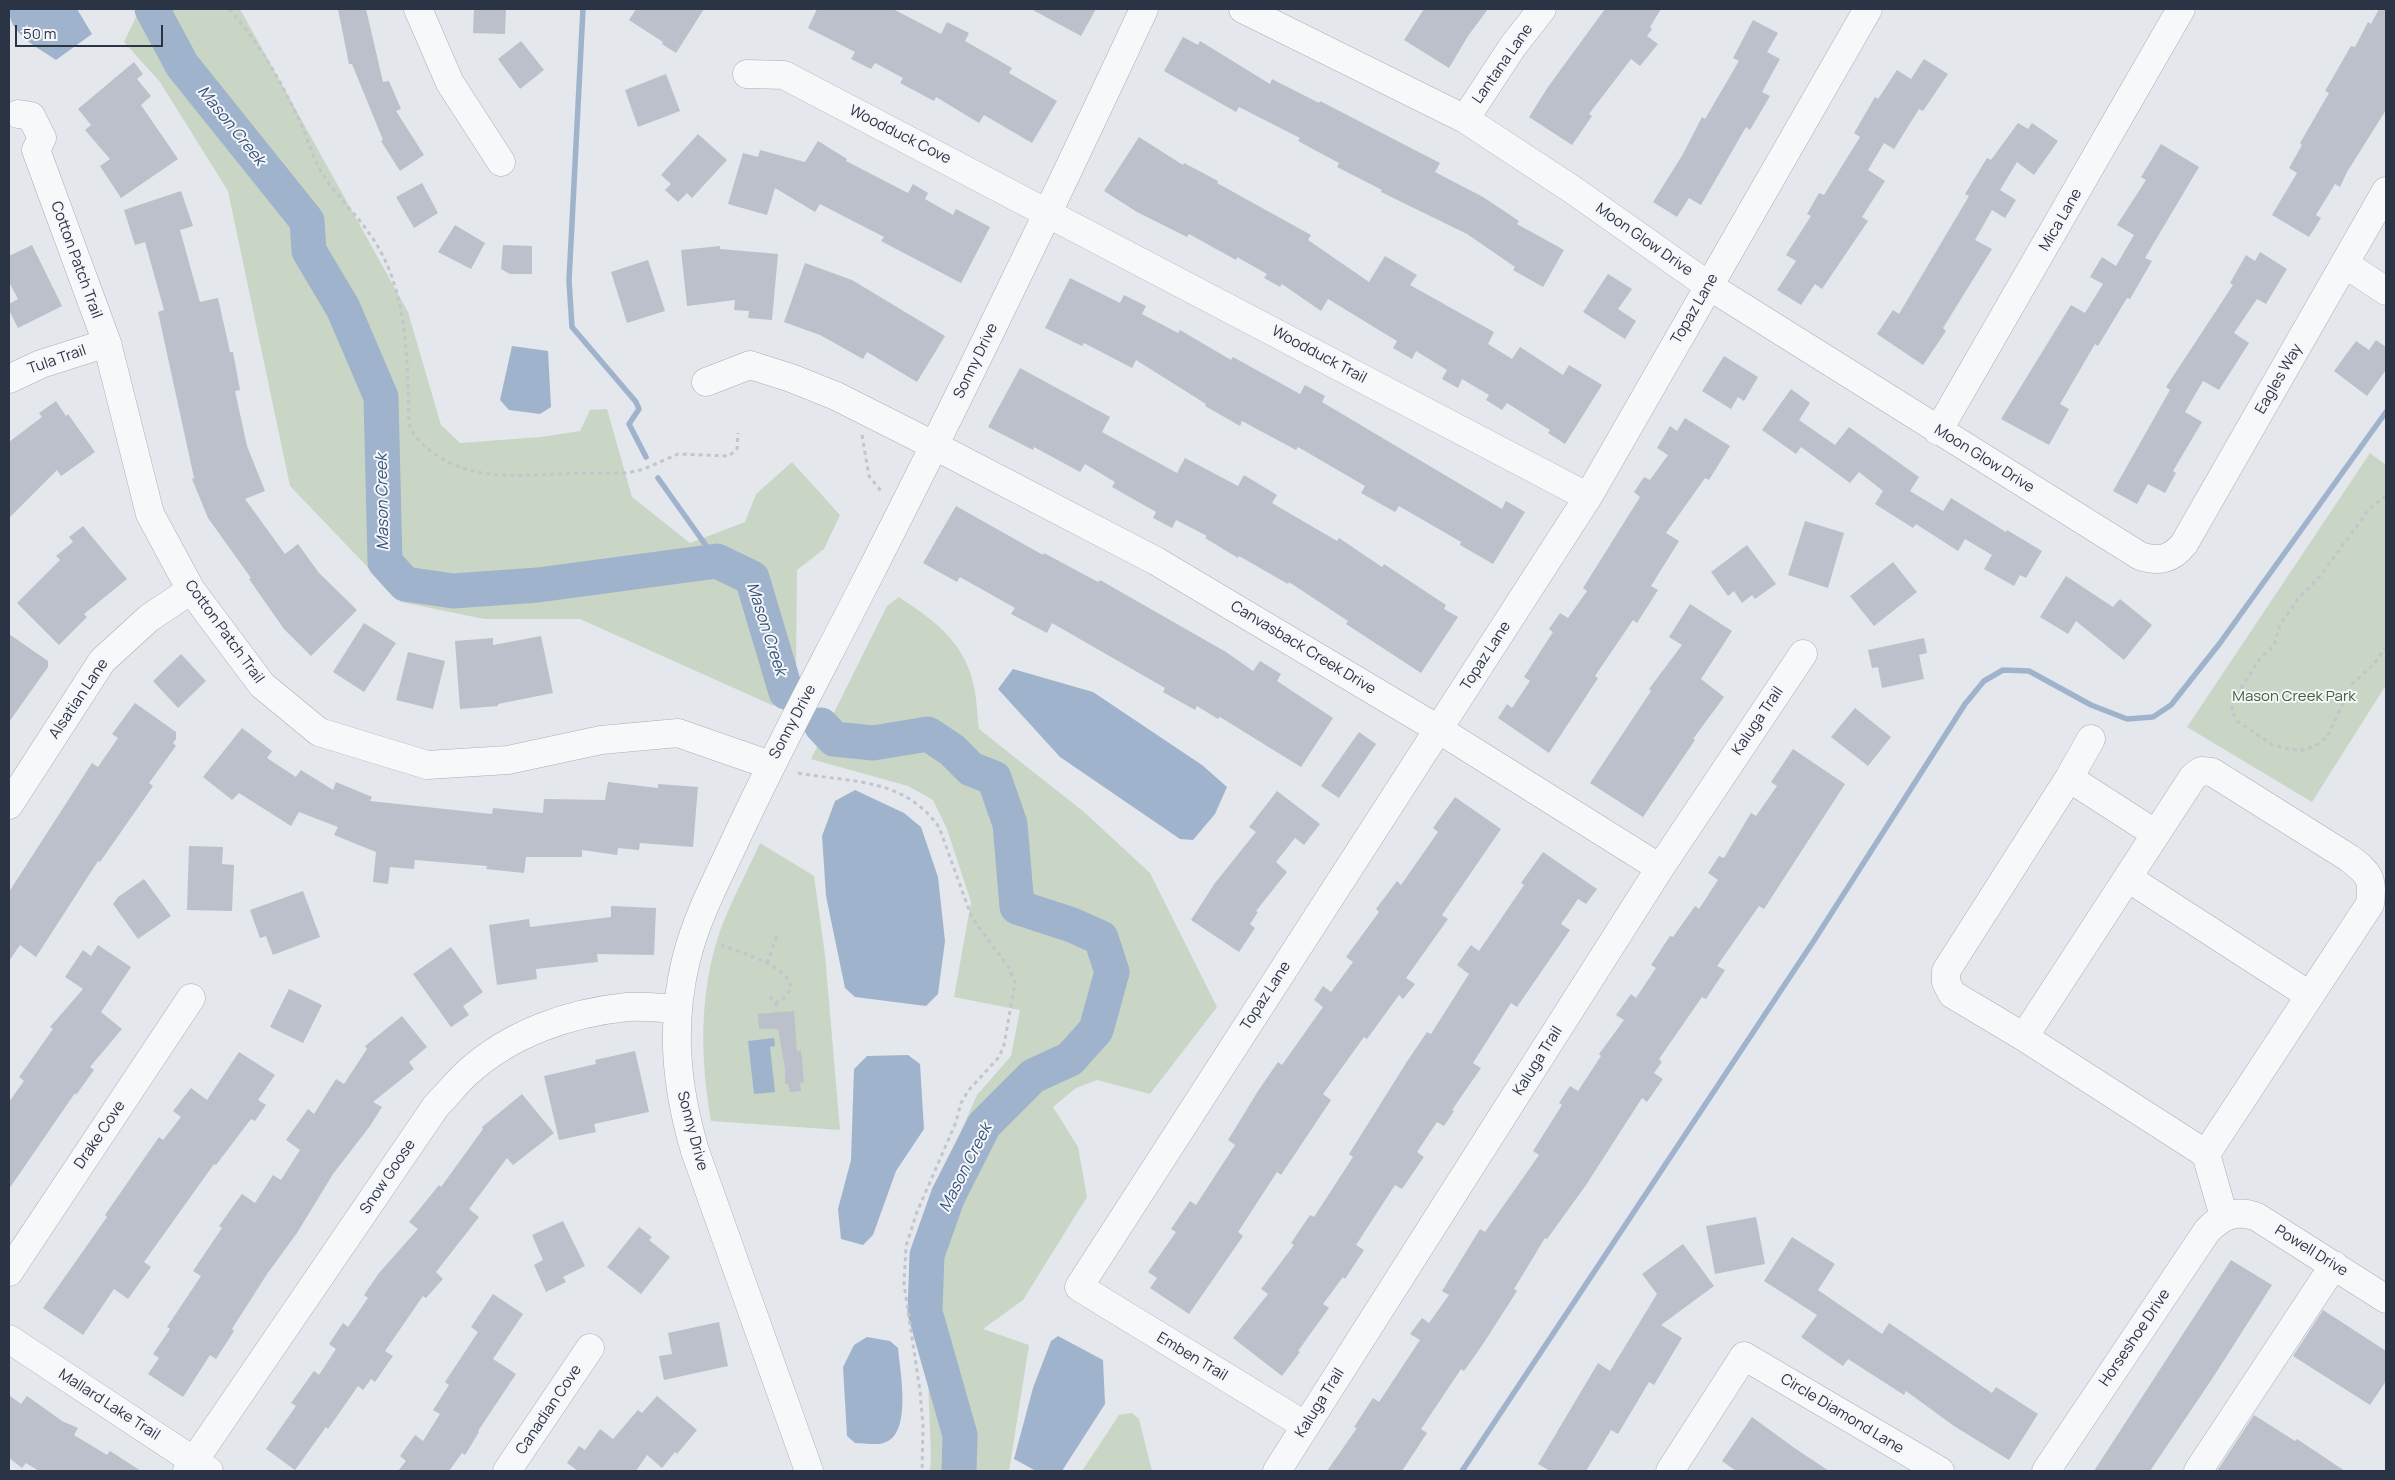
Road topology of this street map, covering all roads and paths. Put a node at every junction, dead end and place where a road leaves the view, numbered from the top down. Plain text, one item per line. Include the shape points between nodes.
1 (229, 9) edge
2 (418, 9) edge
3 (1144, 9) edge
4 (1243, 9) edge
5 (1542, 9) edge
6 (1868, 9) edge
7 (2181, 9) edge
8 (747, 74) dead end
9 (14, 106) edge
10 (1465, 119) junction
11 (501, 162) dead end
12 (2386, 191) edge
13 (1049, 212) junction
14 (2345, 264) junction
15 (1709, 286) junction
16 (2386, 291) edge
17 (107, 343) junction
18 (9, 379) edge
19 (706, 382) dead end
20 (1938, 431) junction
21 (861, 432) dead end
22 (738, 433) dead end
23 (935, 446) junction
24 (882, 492) dead end
25 (2386, 496) edge
26 (1588, 497) junction
27 (2164, 559) joint
28 (191, 590) junction
29 (2386, 647) edge
30 (1803, 654) dead end
31 (1438, 729) junction
32 (2091, 739) dead end
33 (770, 765) junction
34 (798, 773) dead end
35 (2069, 778) junction
36 (9, 805) edge
37 (2156, 834) junction
38 (1660, 868) junction
39 (2128, 878) junction
40 (777, 936) dead end
41 (721, 945) dead end
42 (767, 963) junction
43 (2309, 995) junction
44 (769, 996) dead end
45 (191, 998) dead end
46 (776, 1003) junction
47 (677, 1009) junction
48 (776, 1012) dead end
49 (2024, 1037) junction
50 (2206, 1154) junction
51 (2228, 1215) junction
52 (2334, 1265) junction
53 (9, 1272) edge
54 (1078, 1287) joint
55 (2386, 1299) edge
56 (9, 1339) edge
57 (590, 1348) dead end
58 (1306, 1426) junction
59 (197, 1468) edge
60 (507, 1471) edge
61 (809, 1471) edge
62 (922, 1471) edge
63 (1276, 1471) edge
64 (1670, 1471) edge
65 (1940, 1471) edge
66 (2046, 1471) edge
67 (2198, 1471) edge

1 - 22 path via 265,54 319,167 370,233 392,274 404,323 409,423 421,444 450,464 470,471 510,477 627,473 678,454 729,456 737,449
2 - 11 street via 450,84
3 - 13 street, Sonny Drive
4 - 10 street, Moon Glow Drive
5 - 10 street, Lantana Lane via 1513,46
6 - 15 street, Topaz Lane
7 - 20 street, Mica Lane
8 - 13 street, Woodduck Cove via 784,75
9 - 17 street, Cotton Patch Trail via 31,116 42,138 36,150
10 - 15 street, Moon Glow Drive
12 - 14 street, Eagles Way
13 - 23 street, Sonny Drive
13 - 26 street, Woodduck Trail
14 - 16 street
14 - 27 street, Eagles Way via 2184,544 2179,551
15 - 20 street, Moon Glow Drive
15 - 26 street, Topaz Lane
17 - 18 street, Tula Trail via 41,364
17 - 28 street, Cotton Patch Trail via 150,514
19 - 23 street, Canvasback Creek Drive via 750,364 836,396
20 - 27 street, Moon Glow Drive via 2140,556
21 - 24 path via 870,476
23 - 31 street, Canvasback Creek Drive via 1156,561
23 - 33 street, Sonny Drive
25 - 29 path via 2371,507 2320,576 2298,599 2280,625 2274,646 2260,658 2232,703 2232,712 2237,721 2273,745 2300,751 2315,746 2327,737 2353,683 2374,664
26 - 31 street, Topaz Lane
28 - 33 street, Cotton Patch Trail via 262,685 319,732 427,765 508,760 600,740 678,733
28 - 36 street, Alsatian Lane via 148,618 102,661
30 - 38 street, Kaluga Trail
31 - 38 street, Canvasback Creek Drive
31 - 54 street, Topaz Lane
32 - 35 street
33 - 47 street, Sonny Drive via 693,935
34 - 62 path via 887,788 918,804 931,816 939,827 972,918 1015,983 1004,1045 999,1057 961,1103 906,1246 904,1284 920,1391
35 - 37 street
35 - 49 street via 1946,970 1946,982 1952,994
37 - 39 street
37 - 43 street via 2193,777 2201,771 2212,772 2366,871 2372,888 2370,904
38 - 58 street, Kaluga Trail
39 - 43 street
39 - 49 street
40 - 42 path
41 - 42 path
42 - 46 path via 791,984 788,994
43 - 50 street
44 - 46 path
45 - 53 street, Drake Cove
46 - 48 path
47 - 59 street, Snow Goose via 629,1007 540,1027 467,1072 425,1122
47 - 61 street, Sonny Drive via 679,1080 695,1152
49 - 50 street
50 - 51 street
51 - 52 street, Powell Drive via 2247,1213 2257,1217
51 - 66 street, Horseshoe Drive via 2217,1220 2207,1231
52 - 55 street, Powell Drive
52 - 67 street
54 - 58 street, Emben Trail
56 - 59 street, Mallard Lake Trail
57 - 60 street, Canadian Cove
58 - 63 street, Kaluga Trail
64 - 65 street, Circle Diamond Lane via 1744,1356

